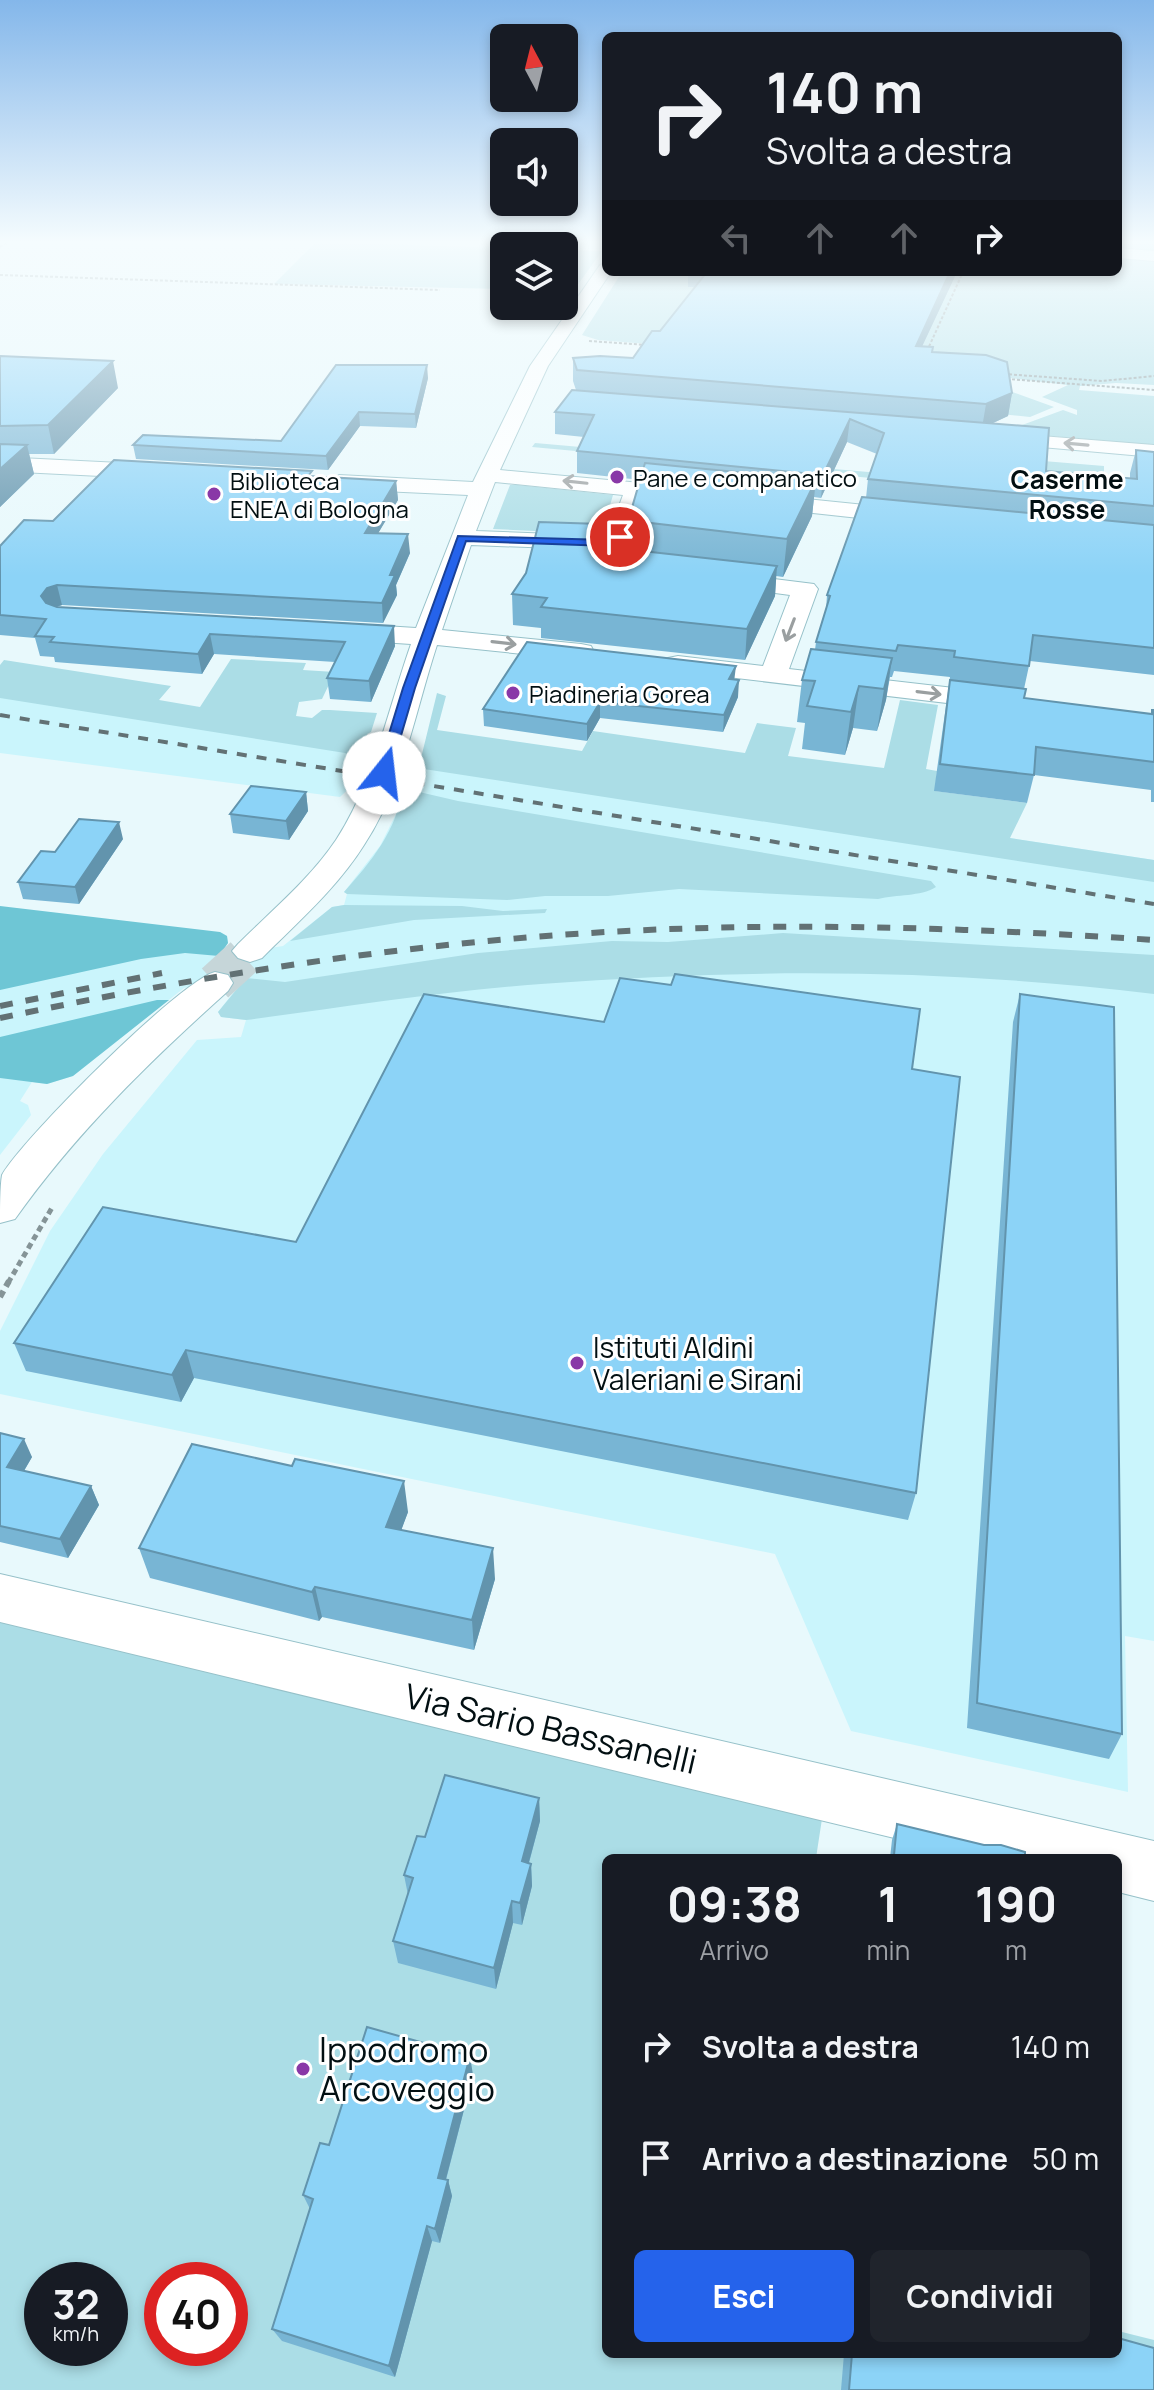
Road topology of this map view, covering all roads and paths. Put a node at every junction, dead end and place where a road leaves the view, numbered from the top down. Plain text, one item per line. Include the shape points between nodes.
1 (548, 353) edge
2 (929, 353) edge
3 (936, 360) edge
4 (1001, 374) edge
5 (1154, 376) edge
6 (996, 378) edge
7 (1154, 390) edge
8 (964, 435) edge
9 (0, 450) edge
10 (1154, 451) edge
11 (0, 464) edge
12 (52, 464) junction
13 (180, 473) edge
14 (323, 481) edge
15 (484, 482) junction
16 (636, 489) junction
17 (934, 519) edge
18 (462, 538) junction
19 (698, 569) edge
20 (310, 630) edge
21 (426, 636) junction
22 (615, 656) edge
23 (646, 660) edge
24 (773, 675) junction
25 (1029, 705) edge
26 (250, 951) tunnel mouth
27 (215, 983) tunnel mouth
28 (0, 1208) edge
29 (0, 1598) edge
30 (1085, 1854) edge
31 (1122, 1863) edge
32 (1154, 1871) edge

1 - 15 street via 531,399
2 - 3 path
4 - 5 path via 1102,381
6 - 7 path
10 -> 8 street
9 - 12 street via 59,455
11 - 12 street
12 - 13 street
14 - 15 street
16 -> 15 street
15 - 18 street
16 - 17 street
16 - 18 street via 620,537 620,554
18 - 21 street
19 -> 24 street via 805,589
20 - 21 street
21 -> 22 street
21 - 26 street via 384,773 357,830 317,884
23 - 24 street
24 -> 25 street
27 - 28 street via 81,1108
29 - 30 street, Via Sario Bassanelli
31 - 32 street

